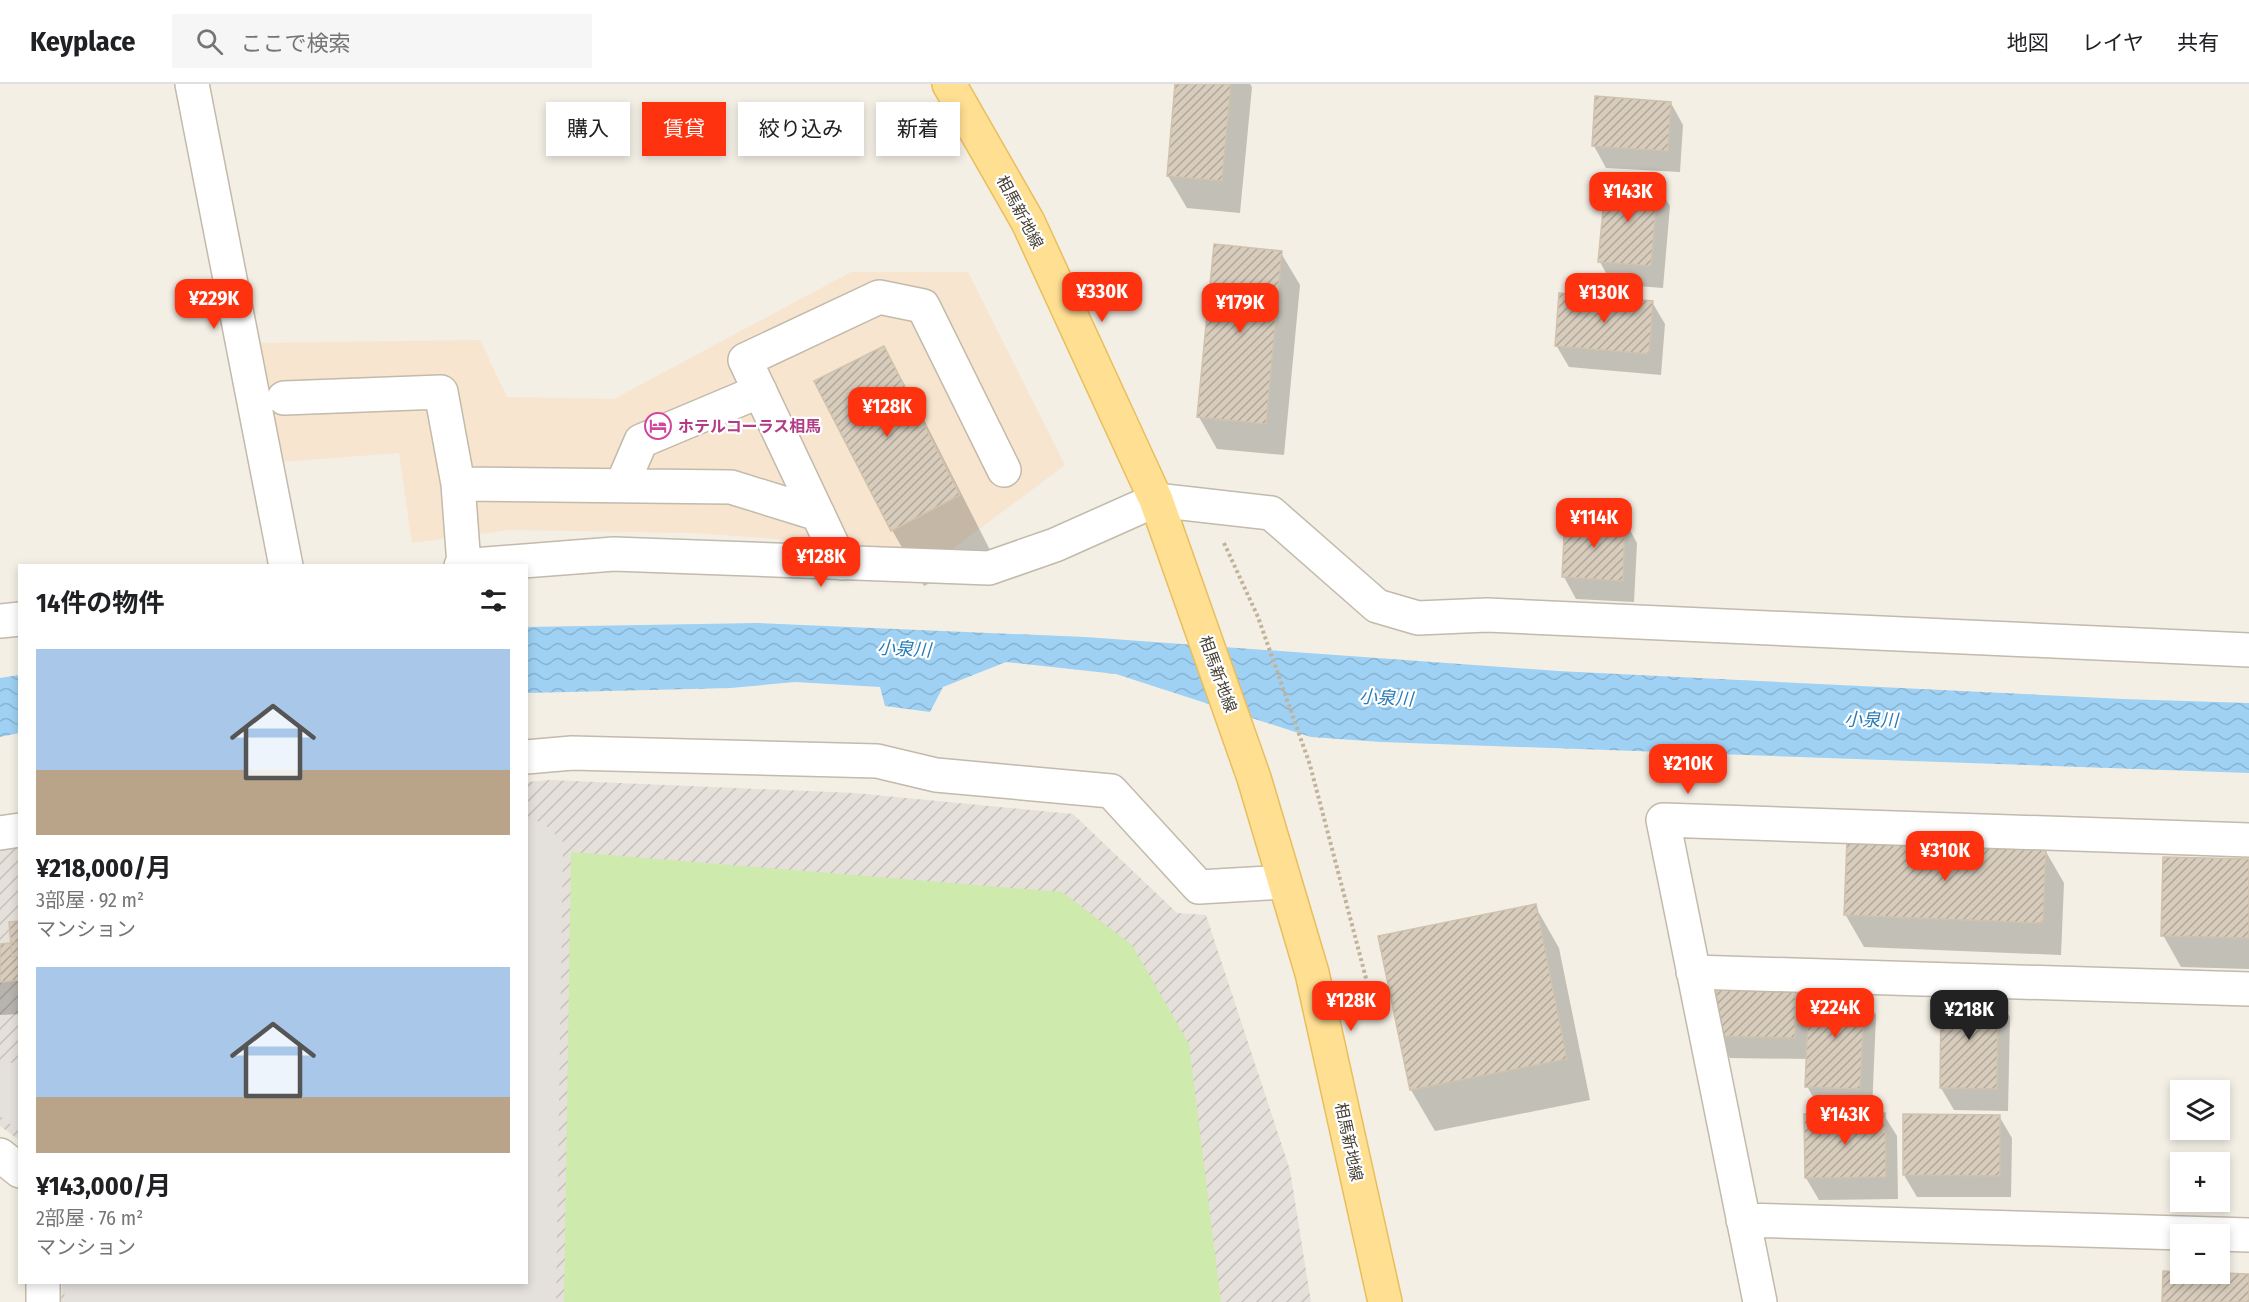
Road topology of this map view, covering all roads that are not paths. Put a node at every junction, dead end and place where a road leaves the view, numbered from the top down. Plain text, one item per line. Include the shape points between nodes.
1 (192, 84) edge
2 (949, 84) edge
3 (760, 391) junction
4 (284, 398) dead end
5 (1005, 470) dead end
6 (458, 484) junction
7 (622, 485) junction
8 (1156, 500) junction
9 (818, 514) junction
10 (841, 563) junction
11 (286, 564) edge
12 (462, 564) edge
13 (476, 564) edge
14 (18, 619) edge
15 (0, 621) edge
16 (2249, 650) edge
17 (528, 757) edge
18 (18, 830) edge
19 (0, 833) edge
20 (2249, 840) edge
21 (1284, 882) junction
22 (1693, 972) junction
23 (2249, 989) edge
24 (0, 1155) edge
25 (18, 1169) edge
26 (1743, 1220) junction
27 (2249, 1235) edge
28 (43, 1284) edge
29 (43, 1302) edge
30 (1385, 1302) edge
31 (1760, 1302) edge

1 - 11 street
2 - 8 main road, 相馬新地線 via 1028,222
3 - 5 street via 745,360 879,297 923,306
3 - 7 street via 641,441
3 - 9 street
4 - 6 street via 441,392
6 - 7 street
6 - 12 street
7 - 9 street via 730,487
8 - 10 street via 988,568
8 - 16 street via 1271,513 1377,606 1418,618 1487,615
8 - 21 main road, 相馬新地線 via 1254,778
9 - 10 street
10 - 13 street via 614,554
14 - 15 street
17 - 21 street via 572,753 877,761 936,775 1111,791 1199,887
18 - 19 street
20 - 22 street via 1663,820
21 - 30 main road, 相馬新地線 via 1312,973
22 - 23 street
22 - 26 street
24 - 25 street
26 - 27 street
26 - 31 street
28 - 29 street

